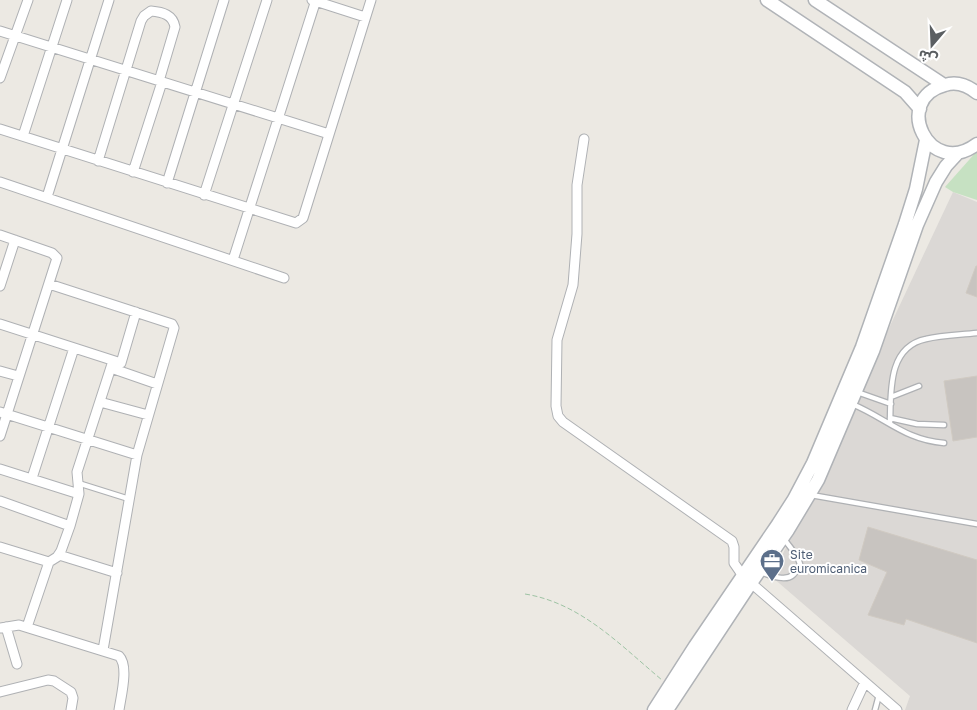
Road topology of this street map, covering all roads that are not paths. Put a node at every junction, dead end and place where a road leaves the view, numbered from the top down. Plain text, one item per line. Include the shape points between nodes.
1 (28, 0) edge
2 (67, 0) edge
3 (109, 0) edge
4 (224, 0) edge
5 (267, 0) edge
6 (315, 0) edge
7 (370, 0) edge
8 (767, 0) edge
9 (815, 0) edge
10 (365, 17) junction
11 (0, 31) edge
12 (15, 36) junction
13 (52, 47) junction
14 (90, 59) junction
15 (126, 71) junction
16 (0, 78) edge
17 (160, 82) junction
18 (977, 82) edge
19 (944, 85) junction
20 (963, 85) junction
21 (195, 92) junction
22 (977, 93) edge
23 (233, 104) junction
24 (920, 109) junction
25 (278, 118) junction
26 (0, 129) edge
27 (329, 134) junction
28 (23, 136) junction
29 (584, 139) dead end
30 (926, 140) junction
31 (977, 144) edge
32 (62, 149) junction
33 (958, 153) junction
34 (98, 161) junction
35 (133, 172) junction
36 (0, 182) edge
37 (167, 183) junction
38 (204, 195) junction
39 (47, 197) junction
40 (249, 209) junction
41 (0, 235) edge
42 (15, 240) junction
43 (233, 260) junction
44 (284, 278) dead end
45 (1, 282) edge
46 (49, 284) junction
47 (136, 312) junction
48 (0, 324) edge
49 (977, 333) edge
50 (32, 334) junction
51 (74, 348) junction
52 (112, 364) junction
53 (0, 371) edge
54 (18, 376) junction
55 (157, 384) junction
56 (919, 386) dead end
57 (856, 392) junction
58 (891, 397) junction
59 (100, 402) junction
60 (846, 402) junction
61 (891, 404) junction
62 (4, 413) edge
63 (148, 416) junction
64 (890, 418) junction
65 (890, 424) junction
66 (944, 425) dead end
67 (49, 427) junction
68 (0, 436) edge
69 (87, 440) junction
70 (944, 443) dead end
71 (137, 455) junction
72 (0, 470) edge
73 (32, 478) junction
74 (78, 483) junction
75 (79, 494) junction
76 (810, 495) junction
77 (130, 499) junction
78 (0, 501) edge
79 (977, 524) edge
80 (70, 526) junction
81 (783, 537) junction
82 (0, 547) edge
83 (60, 554) junction
84 (49, 562) junction
85 (759, 572) junction
86 (117, 573) junction
87 (747, 579) junction
88 (27, 627) junction
89 (3, 628) edge
90 (103, 650) junction
91 (16, 664) dead end
92 (865, 682) junction
93 (0, 692) edge
94 (880, 695) junction
95 (71, 710) edge
96 (119, 710) edge
97 (654, 710) edge
98 (667, 710) edge
99 (852, 710) edge
100 (875, 710) edge
101 (897, 710) edge

1 - 12 street
2 - 13 street
3 - 14 street
4 - 21 street
5 - 23 street
6 - 10 street
6 - 25 street
7 - 10 street
8 - 24 street via 905,92
9 - 19 street
10 - 27 street
11 - 12 street
12 - 13 street
12 - 16 street
13 - 14 street
13 - 28 street
14 - 15 street
14 - 32 street
15 - 17 street
15 - 17 street via 144,16 151,11 166,14 174,21 175,31
15 - 34 street
17 - 21 street
17 - 35 street
18 - 20 street
19 - 20 street
19 - 24 street via 930,92
20 - 22 street
21 - 23 street
21 - 37 street
23 - 25 street
23 - 38 street
24 - 30 street via 918,119
25 - 27 street
25 - 40 street
26 - 28 street
27 - 40 street via 300,222 292,223
28 - 32 street
29 - 87 street via 577,185 573,285 557,340 558,416 732,541 734,562
30 - 33 street via 940,151
30 - 60 street via 916,188
31 - 33 street
32 - 34 street
32 - 39 street
33 - 57 street via 936,182 917,225
34 - 35 street
35 - 37 street
36 - 39 street
37 - 38 street
38 - 40 street
39 - 43 street
40 - 43 street
41 - 42 street
42 - 45 street
42 - 46 street via 56,256
43 - 44 street
46 - 47 street
46 - 50 street
47 - 52 street via 121,362
47 - 55 street via 173,325
48 - 50 street
49 - 58 lane via 925,339 906,349 894,371
50 - 51 street
50 - 54 street
51 - 52 street
51 - 67 street
52 - 55 street
52 - 59 street
53 - 54 street
54 - 62 street
55 - 63 street
56 - 58 lane
57 - 60 street
57 - 61 lane
58 - 61 lane
59 - 63 street
59 - 69 street
60 - 65 lane
60 - 76 street via 825,466
60 - 87 street
61 - 64 lane
62 - 67 street
62 - 68 street
63 - 71 street
64 - 65 lane
64 - 66 lane
65 - 70 lane via 915,438
67 - 69 street
67 - 73 street
69 - 71 street
69 - 74 street via 77,474
71 - 77 street
72 - 73 street
73 - 75 street
74 - 75 street
74 - 77 lane
75 - 80 street
76 - 79 lane
76 - 81 street
77 - 86 street
78 - 80 street
80 - 83 street
81 - 85 street
81 - 85 lane via 800,564 793,575 786,578
82 - 84 street
83 - 84 street
83 - 86 street
84 - 88 street
85 - 87 street
86 - 90 street
87 - 92 street
87 - 97 street
87 - 98 street
88 - 89 street
88 - 90 street
89 - 91 street
90 - 96 street via 119,656 123,663
92 - 94 street
92 - 99 street
93 - 95 street via 54,681 71,692
94 - 100 lane
94 - 101 street

